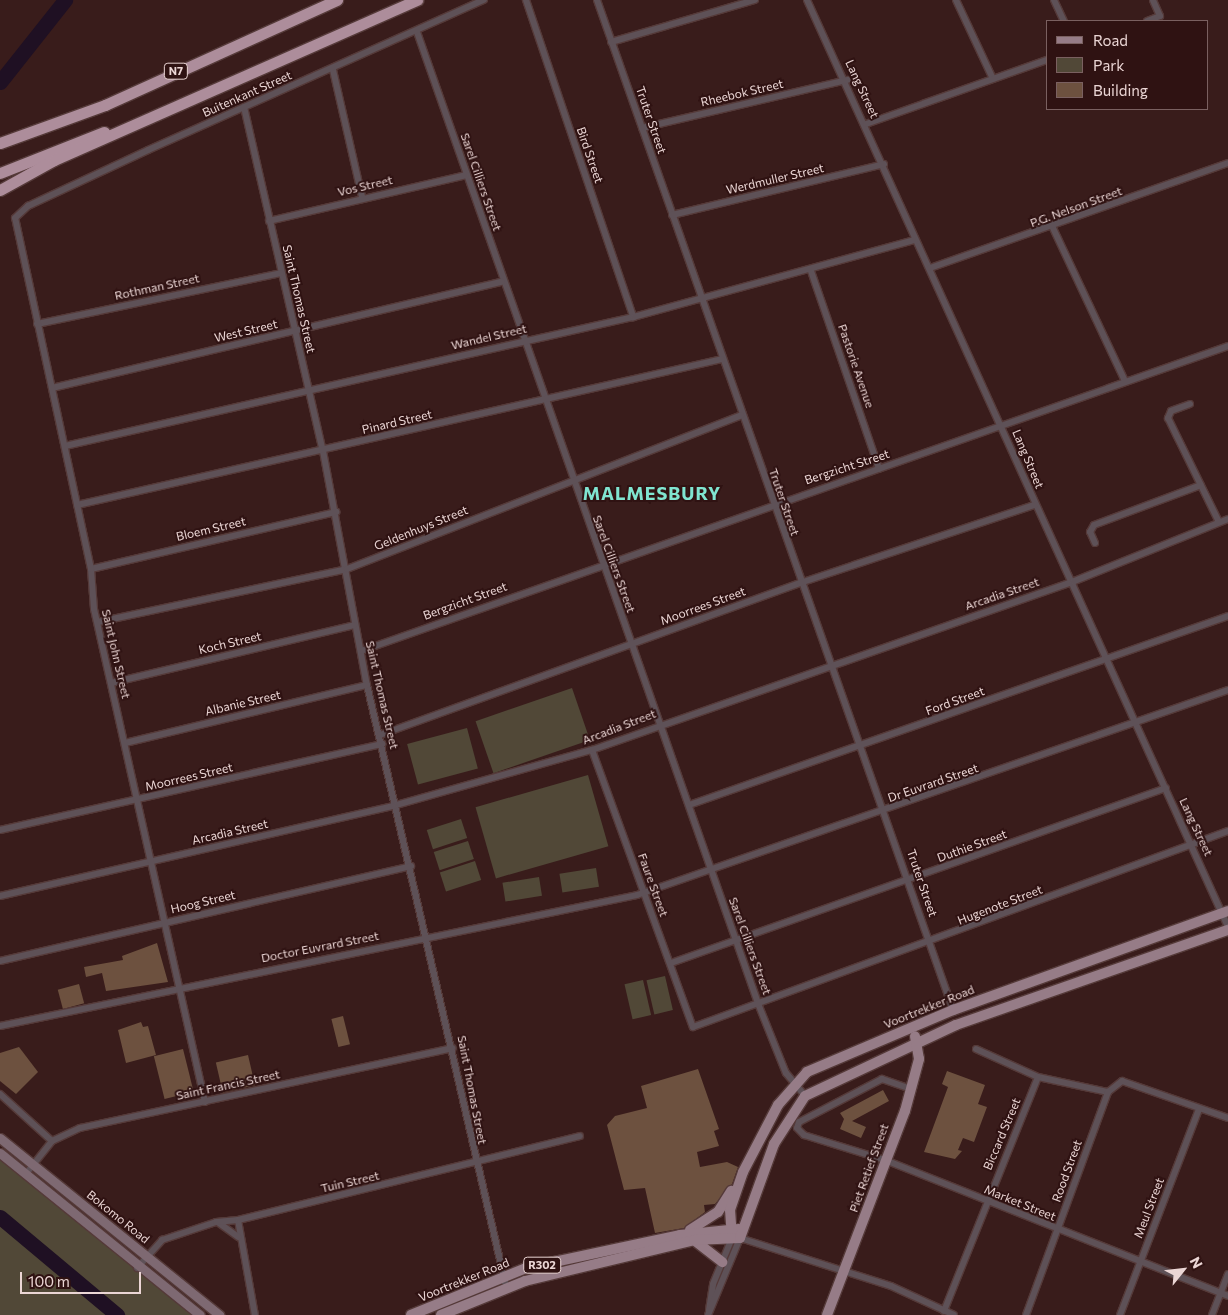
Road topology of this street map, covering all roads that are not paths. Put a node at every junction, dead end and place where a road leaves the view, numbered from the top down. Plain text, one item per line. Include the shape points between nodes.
1 (337, 0) edge
2 (417, 0) edge
3 (484, 0) edge
4 (526, 0) edge
5 (597, 0) edge
6 (755, 0) edge
7 (807, 0) edge
8 (956, 0) edge
9 (1054, 0) edge
10 (1153, 0) edge
11 (1064, 20) edge
12 (1150, 20) edge
13 (417, 32) junction
14 (611, 42) junction
15 (1046, 60) edge
16 (333, 70) junction
17 (993, 79) junction
18 (847, 80) junction
19 (244, 107) junction
20 (166, 114) junction
21 (866, 124) junction
22 (642, 128) junction
23 (0, 144) edge
24 (1228, 163) edge
25 (884, 164) junction
26 (0, 173) edge
27 (466, 175) junction
28 (0, 190) edge
29 (362, 197) junction
30 (20, 212) joint
31 (672, 215) junction
32 (269, 221) junction
33 (1053, 228) junction
34 (915, 240) junction
35 (930, 268) junction
36 (811, 271) junction
37 (281, 273) junction
38 (502, 282) junction
39 (701, 301) junction
40 (633, 317) junction
41 (36, 324) junction
42 (296, 331) junction
43 (525, 340) junction
44 (1228, 346) edge
45 (722, 359) junction
46 (1125, 381) junction
47 (52, 388) junction
48 (308, 390) junction
49 (544, 398) junction
50 (1190, 404) dead end
51 (741, 415) junction
52 (1001, 424) junction
53 (65, 446) junction
54 (323, 451) junction
55 (879, 469) junction
56 (572, 480) junction
57 (1201, 486) junction
58 (773, 503) junction
59 (1035, 504) junction
60 (77, 505) junction
61 (336, 512) junction
62 (1228, 519) edge
63 (1219, 522) junction
64 (1095, 543) dead end
65 (602, 564) junction
66 (91, 569) junction
67 (347, 569) junction
68 (1072, 582) junction
69 (800, 583) junction
70 (1228, 616) edge
71 (98, 622) junction
72 (354, 625) junction
73 (631, 644) junction
74 (361, 651) junction
75 (1108, 658) junction
76 (829, 664) junction
77 (111, 682) junction
78 (367, 685) junction
79 (1228, 690) edge
80 (657, 724) junction
81 (1137, 724) junction
82 (380, 735) junction
83 (125, 742) junction
84 (382, 744) junction
85 (860, 748) junction
86 (592, 750) junction
87 (1166, 788) junction
88 (136, 801) junction
89 (396, 805) junction
90 (689, 806) junction
91 (884, 812) junction
92 (0, 830) edge
93 (1228, 831) edge
94 (1192, 844) junction
95 (151, 862) junction
96 (411, 866) junction
97 (711, 872) junction
98 (910, 880) junction
99 (644, 893) junction
100 (0, 896) edge
101 (1225, 912) edge
102 (166, 922) junction
103 (1228, 928) edge
104 (426, 937) junction
105 (736, 940) junction
106 (930, 944) junction
107 (0, 961) edge
108 (671, 963) junction
109 (179, 987) junction
110 (759, 1006) junction
111 (953, 1010) junction
112 (0, 1026) edge
113 (693, 1027) joint
114 (912, 1028) junction
115 (917, 1041) junction
116 (453, 1048) junction
117 (976, 1049) dead end
118 (1038, 1078) junction
119 (792, 1084) junction
120 (911, 1089) junction
121 (1108, 1092) junction
122 (0, 1094) edge
123 (805, 1096) junction
124 (205, 1102) junction
125 (1199, 1109) junction
126 (1228, 1118) edge
127 (580, 1136) dead end
128 (0, 1138) edge
129 (52, 1141) junction
130 (0, 1153) edge
131 (885, 1160) junction
132 (476, 1164) junction
133 (33, 1165) junction
134 (743, 1172) junction
135 (25, 1174) junction
136 (985, 1202) junction
137 (238, 1220) junction
138 (216, 1222) junction
139 (1057, 1230) junction
140 (737, 1233) junction
141 (680, 1235) junction
142 (238, 1237) junction
143 (694, 1240) junction
144 (147, 1256) junction
145 (722, 1262) junction
146 (1141, 1263) junction
147 (137, 1268) junction
148 (846, 1270) junction
149 (1228, 1274) edge
150 (503, 1276) junction
151 (506, 1286) junction
152 (1220, 1293) junction
153 (1228, 1296) edge
154 (944, 1311) junction
155 (709, 1314) edge
156 (200, 1315) edge
157 (219, 1315) edge
158 (254, 1315) edge
159 (411, 1315) edge
160 (441, 1315) edge
161 (827, 1315) edge
162 (954, 1315) edge
163 (1026, 1315) edge
164 (1120, 1315) edge
165 (1212, 1315) edge

1 - 23 highway, N7 via 105,105
2 - 20 highway
3 - 13 street, Buitenkant Street
4 - 40 street, Bird Street
5 - 14 street, Truter Street
6 - 14 street
7 - 18 street, Lang Street
8 - 17 street
9 - 11 street
10 - 12 street via 1160,16
13 - 16 street, Buitenkant Street
13 - 27 street, Sarel Cilliers Street
14 - 22 street, Truter Street
15 - 17 street
16 - 19 street, Buitenkant Street
16 - 29 street
17 - 21 street
18 - 21 street, Lang Street
18 - 22 street, Rheebok Street
19 - 30 street, Buitenkant Street
19 - 32 street, Saint Thomas Street
20 - 26 highway via 68,143
20 - 28 highway via 54,160
21 - 25 street, Lang Street
22 - 31 street, Truter Street
24 - 33 street, P.G. Nelson Street
25 - 31 street, Werdmuller Street
25 - 34 street, Lang Street
27 - 29 street, Vos Street
27 - 38 street, Sarel Cilliers Street
29 - 32 street, Vos Street
30 - 41 street, Saint John Street via 15,218 16,232
31 - 39 street, Truter Street
32 - 37 street, Saint Thomas Street
33 - 35 street, P.G. Nelson Street
33 - 46 street
34 - 35 street, Lang Street
34 - 36 street, Wandel Street
35 - 52 street, Lang Street
36 - 39 street, Wandel Street
36 - 55 street, Pastorie Avenue
37 - 41 street, Rothman Street
37 - 42 street, Saint Thomas Street
38 - 42 street, West Street
38 - 43 street, Sarel Cilliers Street
39 - 40 street, Wandel Street
39 - 45 street, Truter Street
40 - 43 street, Wandel Street
41 - 47 street, Saint John Street
42 - 47 street, West Street
42 - 48 street, Saint Thomas Street
43 - 48 street, Wandel Street
43 - 49 street, Sarel Cilliers Street
44 - 46 street, Bergzicht Street
45 - 49 street, Pinard Street
45 - 51 street, Truter Street
46 - 52 street, Bergzicht Street
47 - 53 street, Saint John Street
48 - 53 street, Wandel Street
48 - 54 street, Saint Thomas Street
49 - 54 street, Pinard Street
49 - 56 street, Sarel Cilliers Street
50 - 57 street via 1171,411 1168,418
51 - 56 street, Geldenhuys Street
51 - 58 street, Truter Street
52 - 55 street, Bergzicht Street
52 - 59 street, Lang Street
53 - 60 street, Saint John Street
54 - 60 street, Pinard Street
54 - 61 street, Saint Thomas Street
55 - 58 street, Bergzicht Street
56 - 65 street, Sarel Cilliers Street
56 - 67 street, Geldenhuys Street
57 - 63 street
57 - 64 street via 1094,525 1090,532
58 - 65 street, Bergzicht Street
58 - 69 street, Truter Street
59 - 68 street, Lang Street
59 - 69 street, Moorrees Street
60 - 66 street, Saint John Street
61 - 66 street, Bloem Street
61 - 67 street, Saint Thomas Street
62 - 63 street, Arcadia Street
63 - 68 street, Arcadia Street
65 - 73 street, Sarel Cilliers Street
65 - 74 street, Bergzicht Street
66 - 71 street, Saint John Street
67 - 71 street, Geldenhuys Street
67 - 72 street, Saint Thomas Street
68 - 75 street, Lang Street
68 - 76 street, Arcadia Street
69 - 73 street, Moorrees Street
69 - 76 street, Truter Street
70 - 75 street, Ford Street
71 - 77 street, Saint John Street
72 - 74 street, Saint Thomas Street
72 - 77 street, Koch Street
73 - 80 street, Sarel Cilliers Street
73 - 82 street, Moorrees Street
74 - 78 street, Saint Thomas Street
75 - 81 street, Lang Street
75 - 85 street, Ford Street
76 - 80 street, Arcadia Street
76 - 85 street, Truter Street
77 - 83 street, Saint John Street
78 - 82 street, Saint Thomas Street
78 - 83 street, Albanie Street
79 - 81 street, Dr Euvrard Street
80 - 86 street, Arcadia Street
80 - 90 street, Sarel Cilliers Street
81 - 87 street, Lang Street
81 - 91 street, Dr Euvrard Street
82 - 84 street, Saint Thomas Street
83 - 88 street, Saint John Street
84 - 88 street, Moorrees Street
84 - 89 street, Saint Thomas Street
85 - 90 street, Ford Street
85 - 91 street, Truter Street
86 - 89 street, Arcadia Street
86 - 99 street, Faure Street
87 - 94 street, Lang Street
87 - 98 street, Duthie Street
88 - 92 street, Moorrees Street
88 - 95 street, Saint John Street
89 - 95 street, Arcadia Street
89 - 96 street, Saint Thomas Street
90 - 97 street, Sarel Cilliers Street
91 - 97 street, Dr Euvrard Street
91 - 98 street, Truter Street
93 - 94 street, Hugenote Street
94 - 101 street, Lang Street
94 - 106 street, Hugenote Street
95 - 100 street, Arcadia Street
95 - 102 street, Saint John Street
96 - 102 street, Hoog Street
96 - 104 street, Saint Thomas Street
97 - 99 street, Dr Euvrard Street
97 - 105 street, Sarel Cilliers Street
98 - 105 street, Duthie Street
98 - 106 street, Truter Street
99 - 104 street, Doctor Euvrard Street
99 - 108 street, Faure Street
101 - 103 street, Lang Street
101 - 111 main road, Voortrekker Road
102 - 107 street, Hoog Street
102 - 109 street, Saint John Street
103 - 115 main road
104 - 109 street, Doctor Euvrard Street
104 - 116 street, Saint Thomas Street
105 - 108 street, Duthie Street
105 - 110 street, Sarel Cilliers Street
106 - 110 street, Hugenote Street
106 - 111 street, Truter Street
108 - 113 street, Faure Street
109 - 112 street, Doctor Euvrard Street
109 - 124 street, Saint John Street
110 - 113 street, Hugenote Street
110 - 119 street, Sarel Cilliers Street
111 - 114 main road, Voortrekker Road
114 - 115 main road, Piet Retief Street
114 - 119 main road, Voortrekker Road via 830,1060
115 - 120 main road, Piet Retief Street via 919,1059
115 - 123 main road
116 - 124 street, Saint Francis Street
116 - 132 street, Saint Thomas Street
117 - 118 street
118 - 121 street
118 - 136 street, Biccard Street
119 - 123 street, Sarel Cilliers Street
119 - 134 main road, Voortrekker Road
120 - 131 main road, Piet Retief Street
120 - 131 street, Market Street via 882,1079 799,1122 797,1128 804,1136
121 - 125 street via 1122,1081
121 - 139 street, Rood Street
122 - 129 street
123 - 140 main road via 774,1144
124 - 129 street, Saint Francis Street via 80,1128
125 - 126 street
125 - 146 street, Meul Street
127 - 132 street, Tuin Street
128 - 133 main road, Bokomo Road
129 - 133 street, Saint Francis Street
130 - 135 main road
131 - 136 street, Market Street
131 - 148 main road, Piet Retief Street
132 - 137 street, Tuin Street
132 - 150 street, Saint Thomas Street
133 - 135 street, Saint Francis Street
133 - 144 main road, Bokomo Road
134 - 140 main road, Voortrekker Road via 730,1210
134 - 141 main road via 718,1212
135 - 147 main road
136 - 139 street, Market Street
136 - 154 street, Biccard Street
137 - 138 street, Tuin Street
137 - 142 street
138 - 142 street
138 - 144 street, Tuin Street via 172,1235
139 - 146 street, Market Street
139 - 163 street, Rood Street
140 - 141 main road, Voortrekker Road / R302
140 - 143 main road, Voortrekker Road / R302
140 - 145 street
140 - 148 street
140 - 155 street
141 - 150 main road, Voortrekker Road / R302
142 - 158 street
143 - 145 main road
143 - 151 main road, Voortrekker Road / R302
144 - 147 street, Tuin Street
144 - 157 main road, Bokomo Road
145 - 155 street via 709,1298
146 - 152 street, Market Street
146 - 164 street, Meul Street
147 - 156 main road
148 - 154 street
148 - 161 main road, Piet Retief Street
149 - 152 street
150 - 151 street, Saint Thomas Street
150 - 159 main road, Voortrekker Road / R302
151 - 160 main road, Voortrekker Road / R302
152 - 153 street, Market Street
152 - 165 street
154 - 162 street

